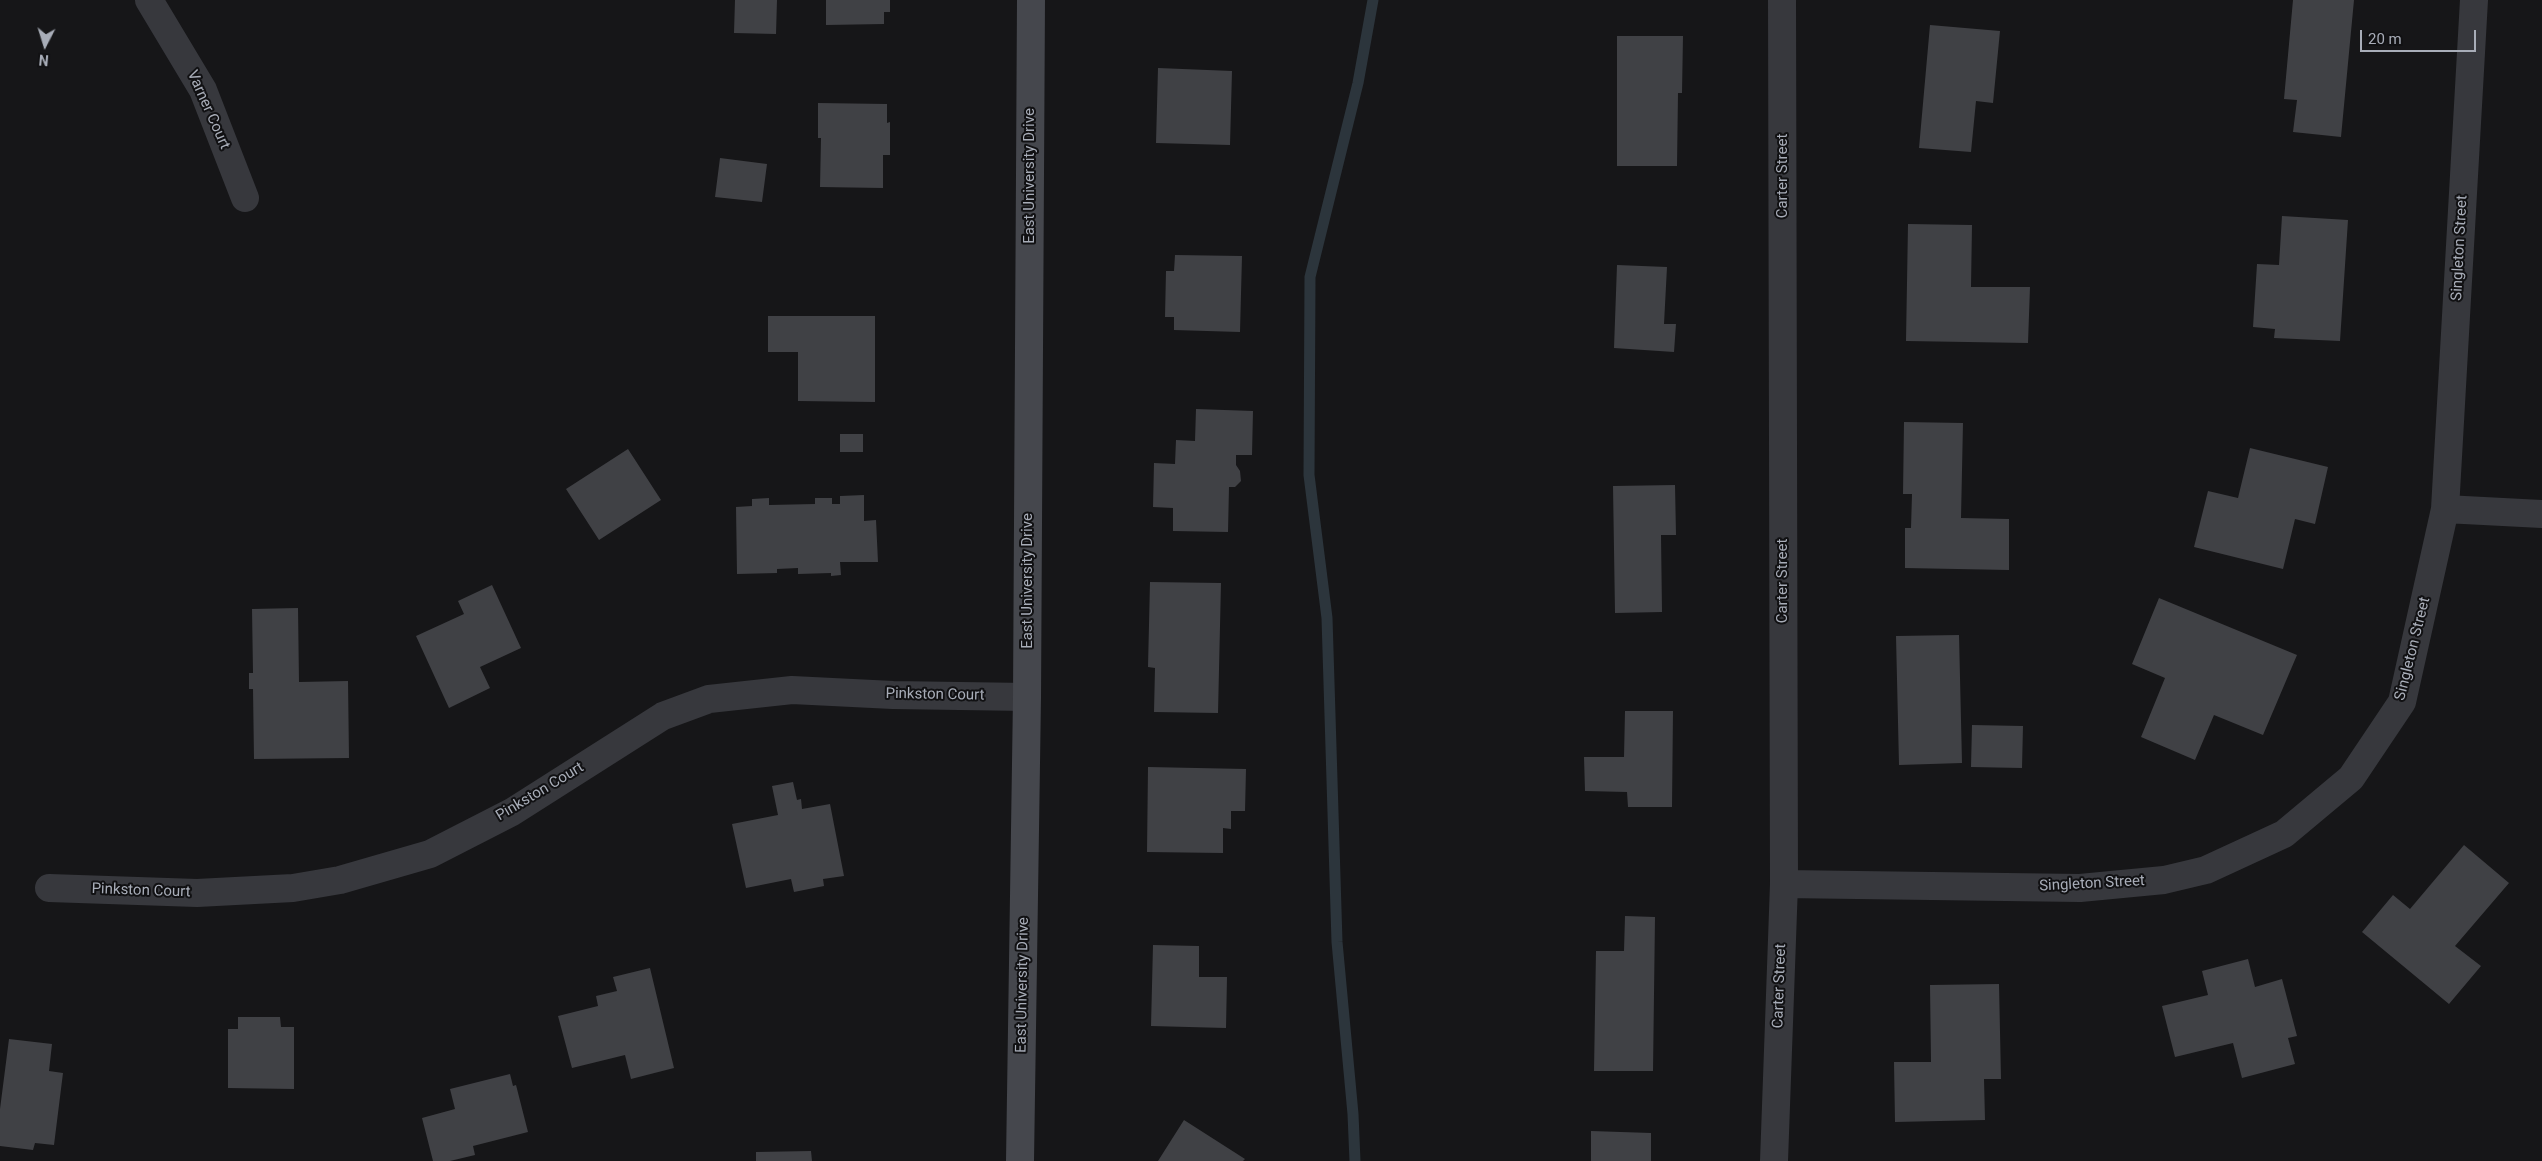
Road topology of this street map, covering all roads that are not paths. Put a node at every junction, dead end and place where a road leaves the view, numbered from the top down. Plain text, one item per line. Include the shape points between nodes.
1 (149, 0) edge
2 (1031, 0) edge
3 (1782, 0) edge
4 (2474, 0) edge
5 (245, 198) dead end
6 (2445, 509) junction
7 (2542, 514) edge
8 (1027, 697) junction
9 (1784, 884) junction
10 (49, 888) dead end
11 (1020, 1161) edge
12 (1774, 1161) edge

1 - 5 street, Varner Court via 203,90
2 - 8 main road, East University Drive
3 - 9 street, Carter Street
4 - 6 street, Singleton Street
6 - 7 street
6 - 9 street, Singleton Street via 2402,702 2351,778 2284,834 2206,870 2164,880 2080,888
8 - 10 street, Pinkston Court via 792,690 710,699 663,716 512,812 430,854 340,880 293,888 197,893
8 - 11 main road, East University Drive
9 - 12 street, Carter Street

